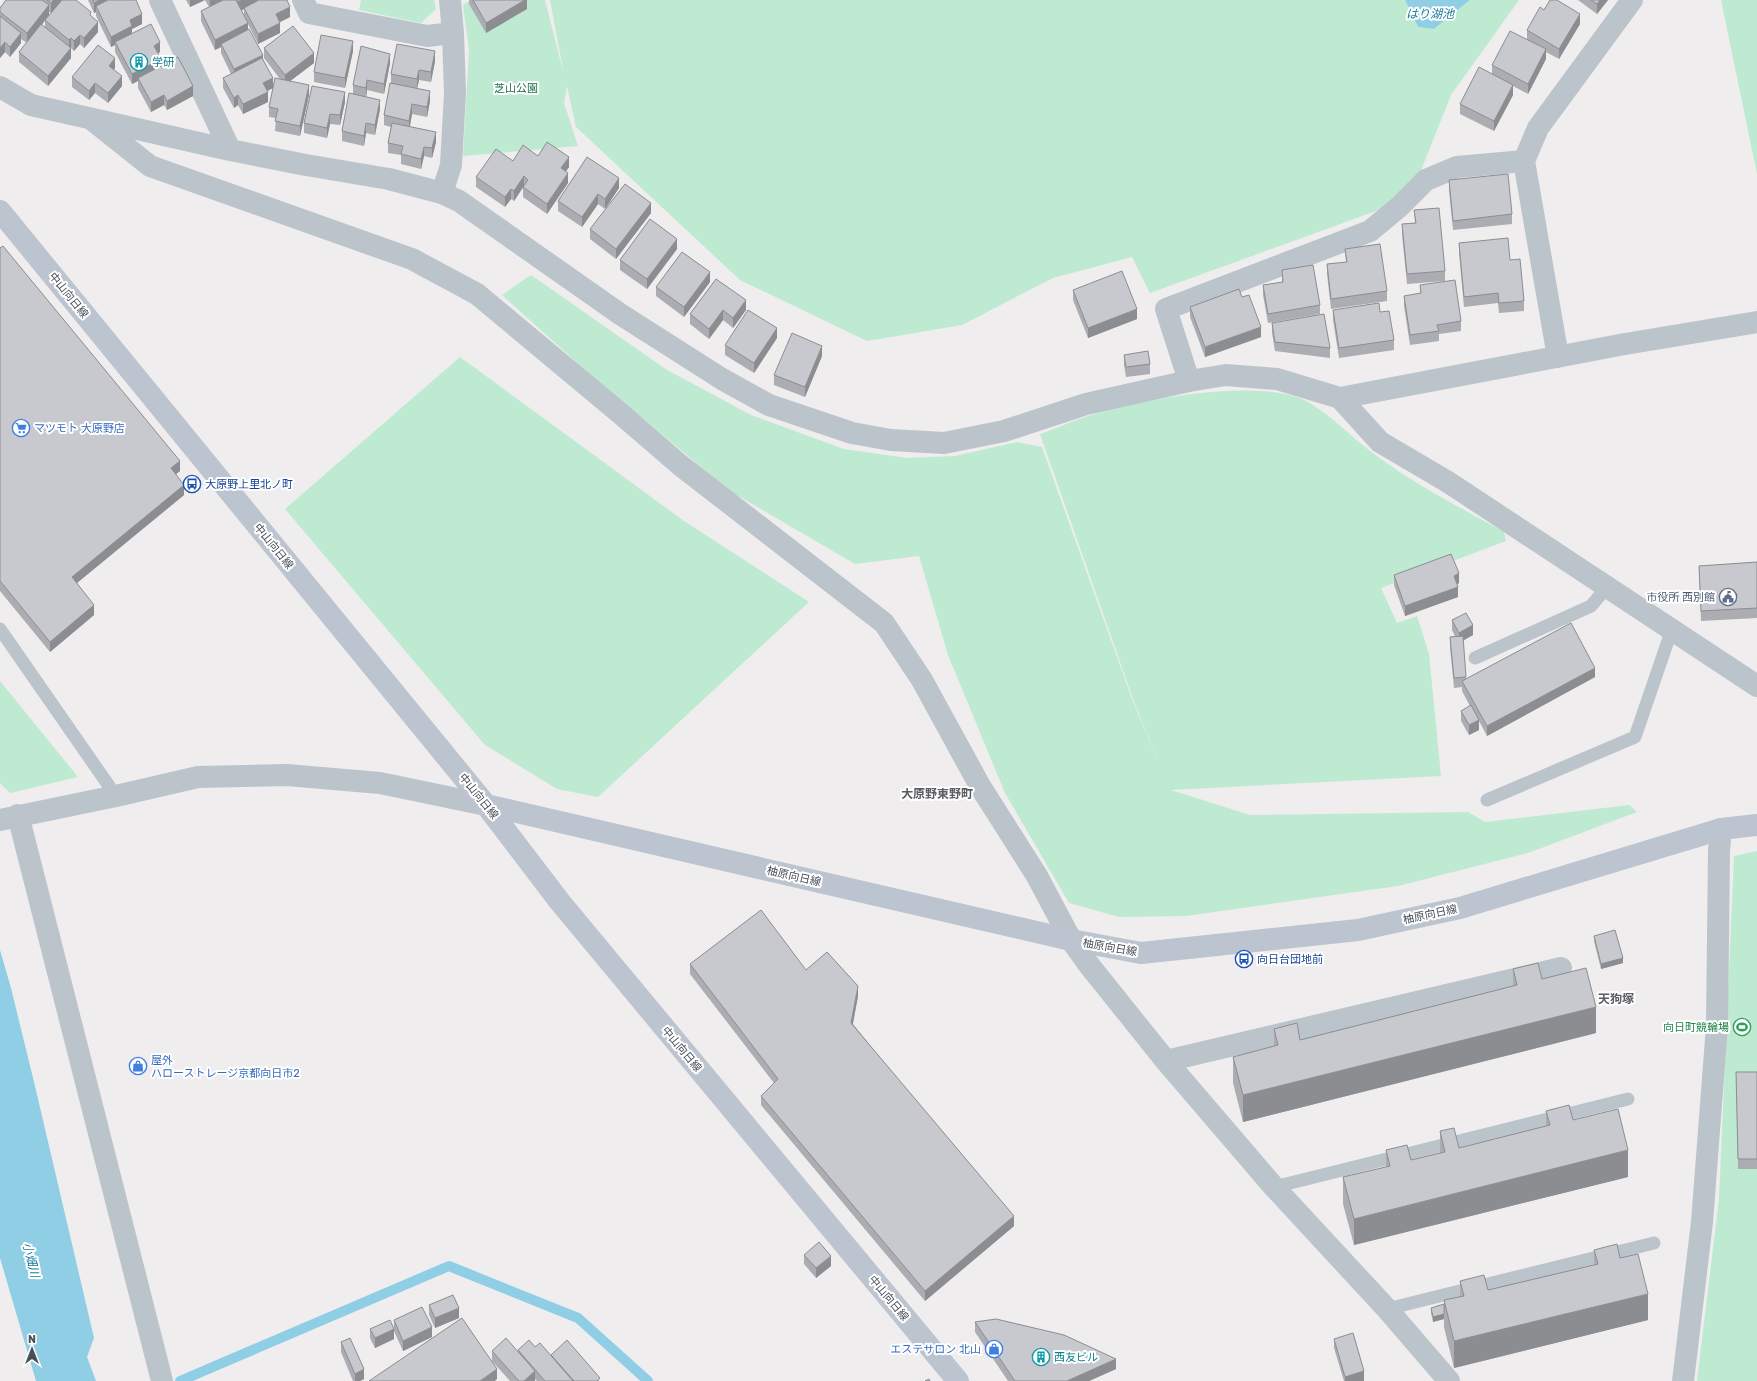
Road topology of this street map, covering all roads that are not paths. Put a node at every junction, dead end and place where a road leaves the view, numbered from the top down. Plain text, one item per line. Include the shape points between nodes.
1 (160, 0) edge
2 (303, 0) edge
3 (450, 0) edge
4 (1632, 0) edge
5 (453, 33) junction
6 (0, 87) edge
7 (91, 120) junction
8 (230, 150) junction
9 (1524, 161) junction
10 (442, 193) junction
11 (0, 211) edge
12 (1757, 322) edge
13 (1558, 357) junction
14 (1189, 381) junction
15 (1340, 398) junction
16 (1607, 587) junction
17 (1672, 629) junction
18 (0, 630) edge
19 (1475, 658) dead end
20 (1757, 686) edge
21 (116, 796) junction
22 (1487, 800) dead end
23 (486, 805) junction
24 (6, 818) edge
25 (1757, 825) edge
26 (1721, 829) junction
27 (1071, 940) junction
28 (1561, 968) dead end
29 (1166, 1060) junction
30 (1628, 1099) dead end
31 (1274, 1187) junction
32 (1654, 1243) dead end
33 (1387, 1309) junction
34 (162, 1381) edge
35 (958, 1381) edge
36 (1449, 1381) edge
37 (1683, 1381) edge

1 - 8 street
2 - 5 street via 309,13 427,36
3 - 5 street
4 - 9 street via 1538,128
5 - 10 street via 455,92 451,165
6 - 7 street via 31,105
7 - 8 street
7 - 27 street via 150,166 412,260 477,294 680,465 884,623 922,680 980,786 1037,876
8 - 10 street via 389,179
9 - 13 street
9 - 14 street via 1457,166 1426,180 1370,231 1166,309
10 - 14 street via 460,201 620,314 722,379 769,405 852,433 891,440 944,443 1004,431 1086,404
11 - 23 main road, 中山向日線
12 - 13 street
13 - 15 street
14 - 15 street via 1226,375 1276,379
15 - 16 street via 1380,442 1448,482
16 - 17 street
16 - 19 lane via 1592,606
17 - 20 street
17 - 22 lane via 1635,737
18 - 21 lane
21 - 23 street via 198,777 287,775 380,783
21 - 24 street
23 - 27 main road, 柚原向日線
23 - 35 main road, 中山向日線 via 560,902
24 - 34 street
25 - 26 main road, 柚原向日線
26 - 27 main road, 柚原向日線 via 1460,908 1358,930 1141,953
26 - 37 street via 1717,1026 1702,1222
27 - 29 street
28 - 29 street
29 - 31 street
30 - 31 lane
31 - 33 street
32 - 33 lane
33 - 36 street

